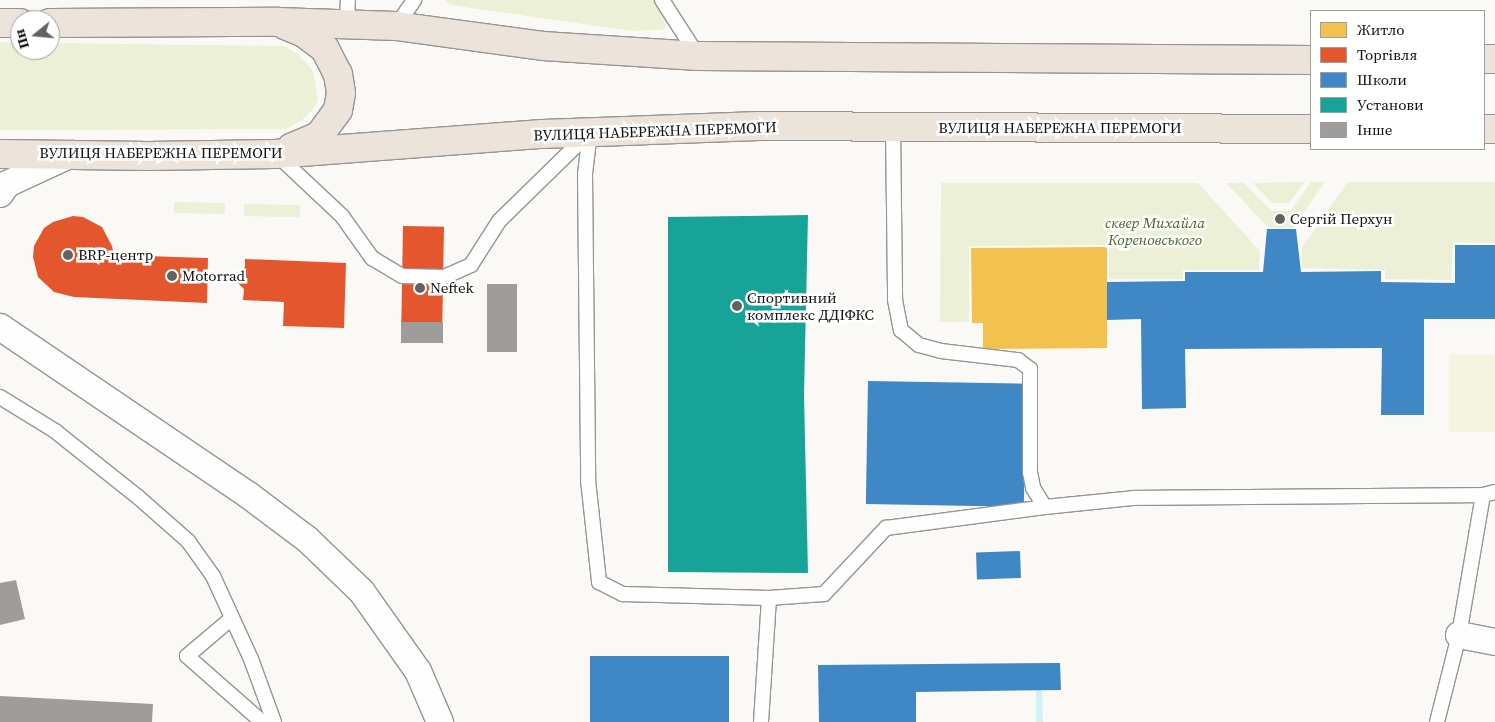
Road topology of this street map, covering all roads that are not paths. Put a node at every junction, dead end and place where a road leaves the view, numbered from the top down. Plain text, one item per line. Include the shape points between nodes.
1 (414, 0) edge
2 (662, 0) edge
3 (348, 12) edge
4 (278, 22) junction
5 (60, 23) edge
6 (396, 26) junction
7 (698, 56) junction
8 (1310, 60) edge
9 (893, 128) junction
10 (1310, 129) edge
11 (590, 132) junction
12 (0, 154) edge
13 (72, 154) junction
14 (275, 154) junction
15 (0, 194) edge
16 (0, 327) edge
17 (0, 398) edge
18 (1489, 494) edge
19 (1046, 507) junction
20 (769, 598) junction
21 (232, 618) junction
22 (1459, 635) junction
23 (1495, 642) edge
24 (262, 722) edge
25 (274, 722) edge
26 (440, 722) edge
27 (761, 722) edge
28 (1437, 722) edge

1 - 6 lane
2 - 7 lane
3 - 4 main road
3 - 6 main road
4 - 5 main road
4 - 14 main road via 304,33 325,49 338,74 341,93 338,110 319,136
6 - 7 main road via 542,46
7 - 8 main road
9 - 10 main road, ВУЛИЦЯ НАБЕРЕЖНА ПЕРЕМОГИ
9 - 11 main road, ВУЛИЦЯ НАБЕРЕЖНА ПЕРЕМОГИ via 759,126
9 - 19 lane via 895,300 901,330 919,345 1018,360 1030,369 1030,472 1033,488
11 - 14 main road, ВУЛИЦЯ НАБЕРЕЖНА ПЕРЕМОГИ
11 - 14 lane via 499,221 471,265 444,277 402,276 372,258 342,216
11 - 20 lane via 585,174 588,480 599,582 623,594
12 - 13 main road, ВУЛИЦЯ НАБЕРЕЖНА ПЕРЕМОГИ
13 - 14 main road, ВУЛИЦЯ НАБЕРЕЖНА ПЕРЕМОГИ
13 - 15 street via 7,184
16 - 26 street via 247,494 307,539 362,592 418,671
17 - 21 lane via 54,431 188,541 213,576
18 - 19 lane via 1133,498
18 - 22 lane
19 - 20 lane via 886,528 824,594
20 - 27 lane
21 - 24 lane via 187,656
21 - 25 lane via 251,658
22 - 23 street
22 - 28 lane

